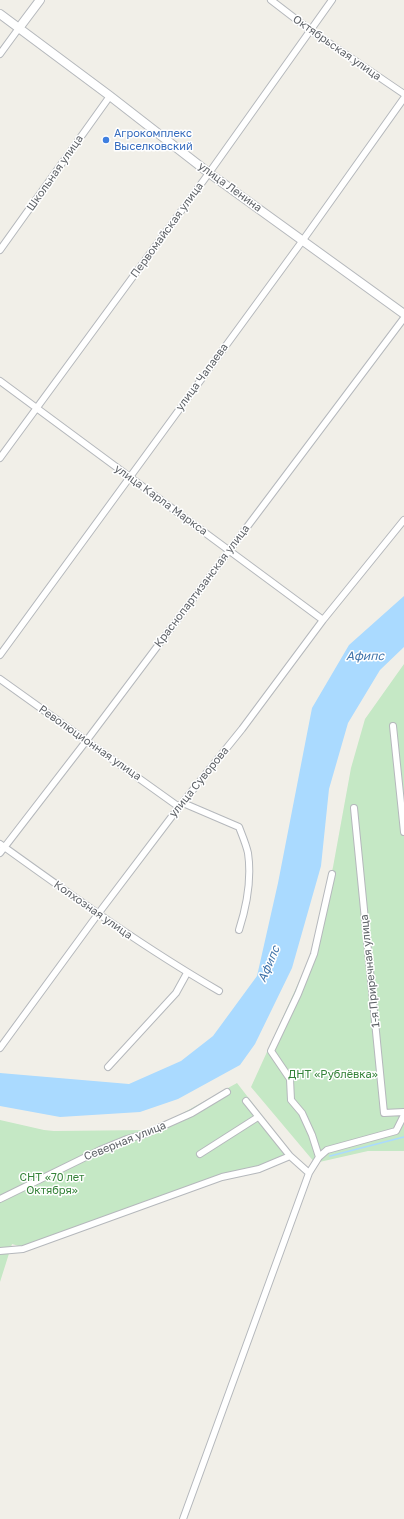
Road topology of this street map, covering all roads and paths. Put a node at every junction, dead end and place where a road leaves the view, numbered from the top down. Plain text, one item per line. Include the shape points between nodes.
1 (40, 0) edge
2 (271, 0) edge
3 (332, 0) edge
4 (0, 14) edge
5 (19, 28) junction
6 (310, 30) junction
7 (0, 54) edge
8 (404, 94) edge
9 (110, 96) junction
10 (404, 98) edge
11 (209, 173) junction
12 (303, 240) junction
13 (0, 250) edge
14 (404, 314) edge
15 (404, 318) edge
16 (0, 381) edge
17 (37, 408) junction
18 (0, 458) edge
19 (129, 477) junction
20 (404, 520) edge
21 (229, 550) junction
22 (323, 620) junction
23 (0, 655) edge
24 (0, 679) edge
25 (393, 726) dead end
26 (87, 740) junction
27 (181, 805) junction
28 (354, 808) dead end
29 (404, 832) edge
30 (2, 846) edge
31 (0, 853) edge
32 (332, 874) dead end
33 (98, 914) junction
34 (239, 930) dead end
35 (187, 973) junction
36 (219, 991) dead end
37 (0, 1048) edge
38 (108, 1067) dead end
39 (227, 1092) dead end
40 (246, 1101) dead end
41 (404, 1114) edge
42 (258, 1117) junction
43 (200, 1154) dead end
44 (290, 1156) junction
45 (319, 1157) junction
46 (310, 1173) junction
47 (0, 1199) edge
48 (1, 1251) edge
49 (183, 1519) edge

1 - 5 street
2 - 6 street, Октябрьская улица
3 - 6 street, Первомайская улица
4 - 5 street, улица Ленина
5 - 7 street
5 - 9 street, улица Ленина
6 - 8 street, Октябрьская улица
6 - 11 street, Первомайская улица
9 - 11 street, улица Ленина
9 - 13 street, Школьная улица
10 - 12 street, улица Чапаева
11 - 12 street, улица Ленина
11 - 17 street, Первомайская улица
12 - 14 street, улица Ленина
12 - 19 street, улица Чапаева
15 - 21 street, Краснопартизанская улица
16 - 17 street, улица Карла Маркса
17 - 18 street, Первомайская улица
17 - 19 street, улица Карла Маркса
19 - 21 street, улица Карла Маркса
19 - 23 street, улица Чапаева
20 - 22 street, улица Суворова
21 - 22 street, улица Карла Маркса
21 - 26 street, Краснопартизанская улица
22 - 27 street, улица Суворова via 242,729
24 - 26 street, Революционная улица
25 - 29 street
26 - 27 street, Революционная улица
26 - 30 street, Краснопартизанская улица
27 - 33 street, улица Суворова
27 - 34 street, Революционная улица via 239,827 247,852 250,879 245,912
28 - 41 street, 1-я Приречная улица via 384,1113
30 - 31 street, Краснопартизанская улица
30 - 33 street, Колхозная улица
32 - 45 street via 314,954 271,1051 290,1079 291,1100 302,1113
33 - 35 street, Колхозная улица
33 - 37 street, улица Суворова
35 - 36 street, Колхозная улица
35 - 38 street via 176,993
39 - 47 street, Северная улица via 192,1113 100,1150
40 - 42 street
41 - 45 street via 396,1131 328,1150
42 - 43 street
42 - 44 street
44 - 46 street
44 - 48 street via 259,1169 222,1177 23,1249
45 - 46 street
46 - 49 street

